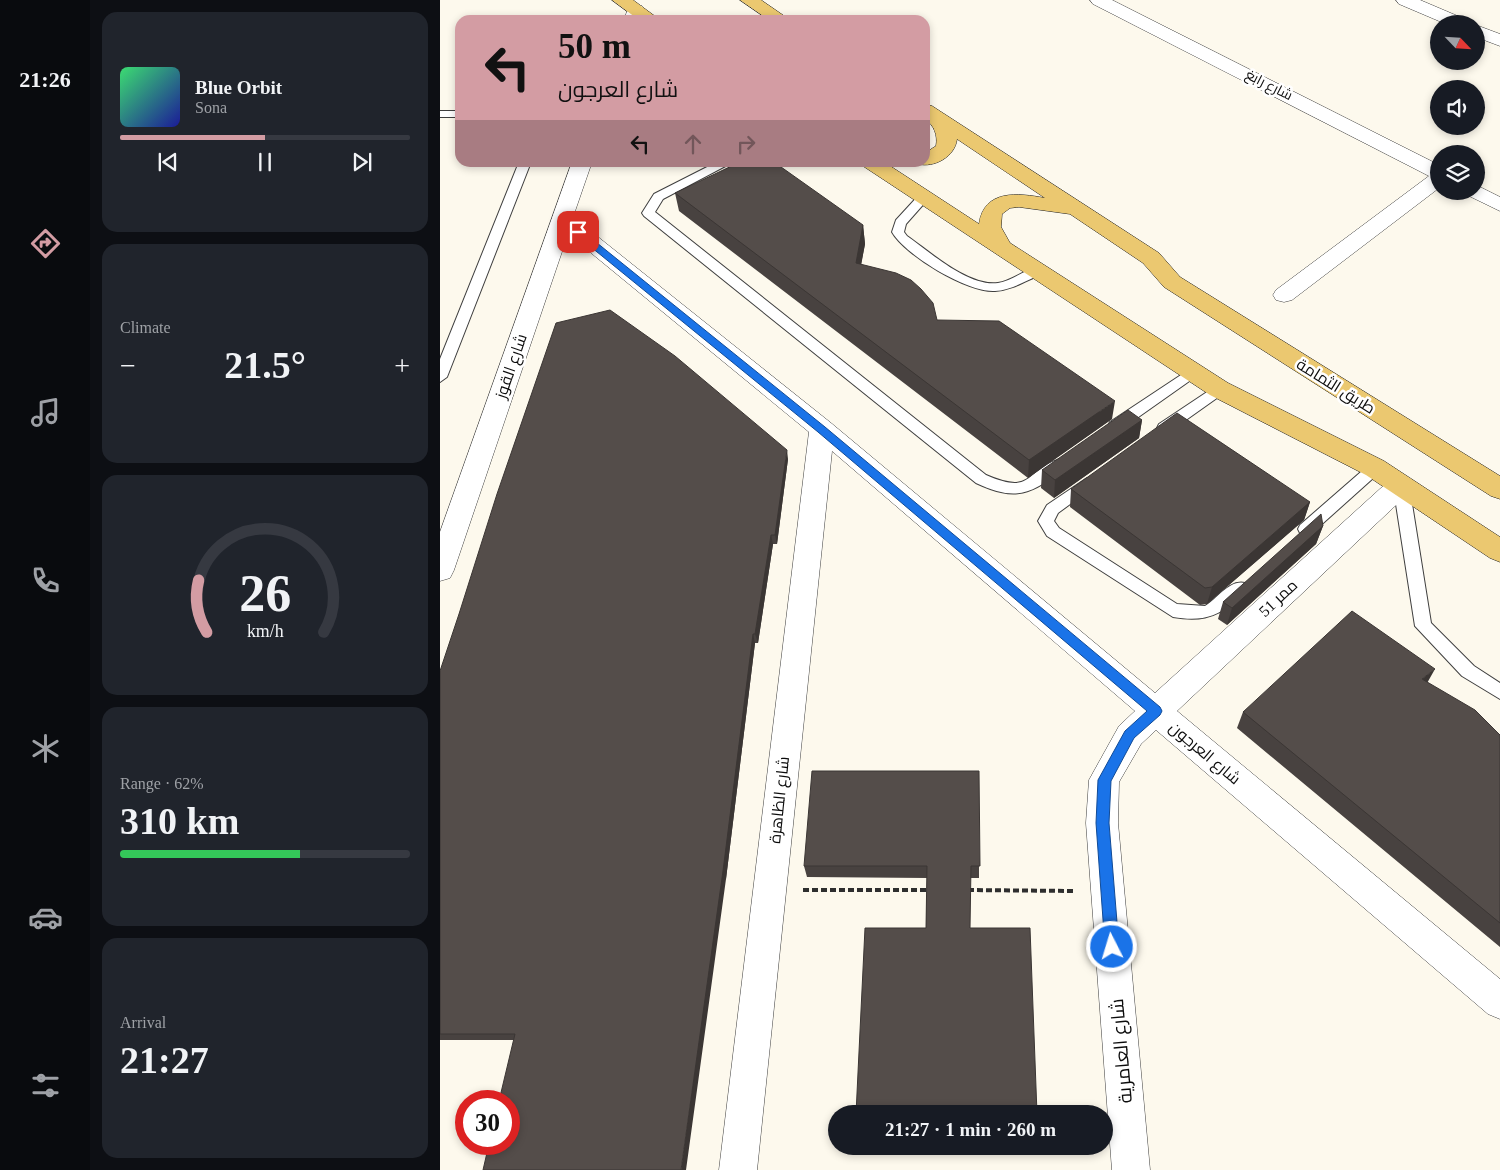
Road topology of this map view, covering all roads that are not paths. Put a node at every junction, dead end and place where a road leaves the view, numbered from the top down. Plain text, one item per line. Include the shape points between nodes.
1 (749, 0) edge
2 (1099, 0) edge
3 (1405, 0) edge
4 (773, 15) edge
5 (1440, 15) edge
6 (1485, 34) edge
7 (1500, 41) edge
8 (440, 114) edge
9 (455, 114) edge
10 (933, 115) edge
11 (930, 157) edge
12 (523, 167) edge
13 (580, 167) edge
14 (717, 167) edge
15 (877, 167) edge
16 (1430, 168) edge
17 (1430, 185) edge
18 (1485, 197) edge
19 (923, 198) junction
20 (1500, 205) edge
21 (1080, 212) junction
22 (562, 219) junction
23 (1003, 249) junction
24 (1037, 271) junction
25 (1284, 295) dead end
26 (1193, 372) junction
27 (440, 377) edge
28 (1219, 388) junction
29 (822, 429) junction
30 (1106, 433) edge
31 (1155, 435) edge
32 (1074, 455) edge
33 (1375, 468) junction
34 (1100, 475) edge
35 (1401, 485) junction
36 (1500, 489) edge
37 (1293, 540) edge
38 (1500, 551) edge
39 (440, 570) edge
40 (1249, 579) edge
41 (1500, 692) edge
42 (1156, 711) junction
43 (1500, 1002) edge
44 (738, 1170) edge
45 (1131, 1170) edge

1 - 4 main road
2 - 16 street, شارع رابغ
3 - 5 street
6 - 7 street
8 - 9 lane
10 - 11 main road via 948,135 943,150
10 - 21 main road, طريق الثمامة
12 - 27 lane
13 - 22 street, شارع القوز
14 - 32 lane via 658,197 648,213 981,479 1010,491 1026,489
15 - 19 main road
17 - 25 street
18 - 20 street
19 - 23 main road
19 - 24 lane via 900,223 898,232 902,239 968,282 982,287 998,287
21 - 23 main road via 1030,201 1006,202 995,208 990,226
21 - 36 main road, طريق الثمامة via 1151,258 1172,282
22 - 29 street, شارع العرجون
22 - 39 street, شارع القوز
23 - 24 main road
24 - 26 main road
26 - 28 main road
26 - 30 lane
28 - 31 lane
28 - 33 main road
29 - 42 street, شارع العرجون
29 - 44 street, شارع الظاهرة
33 - 35 main road
33 - 37 lane
34 - 40 lane via 1052,509 1046,521 1053,532 1173,610 1195,615 1212,612
35 - 38 main road
35 - 41 lane via 1424,626 1468,671
35 - 42 street, ممر 51
42 - 43 street, شارع العرجون
42 - 45 street, شارع العامرية via 1130,734 1104,780 1102,823

